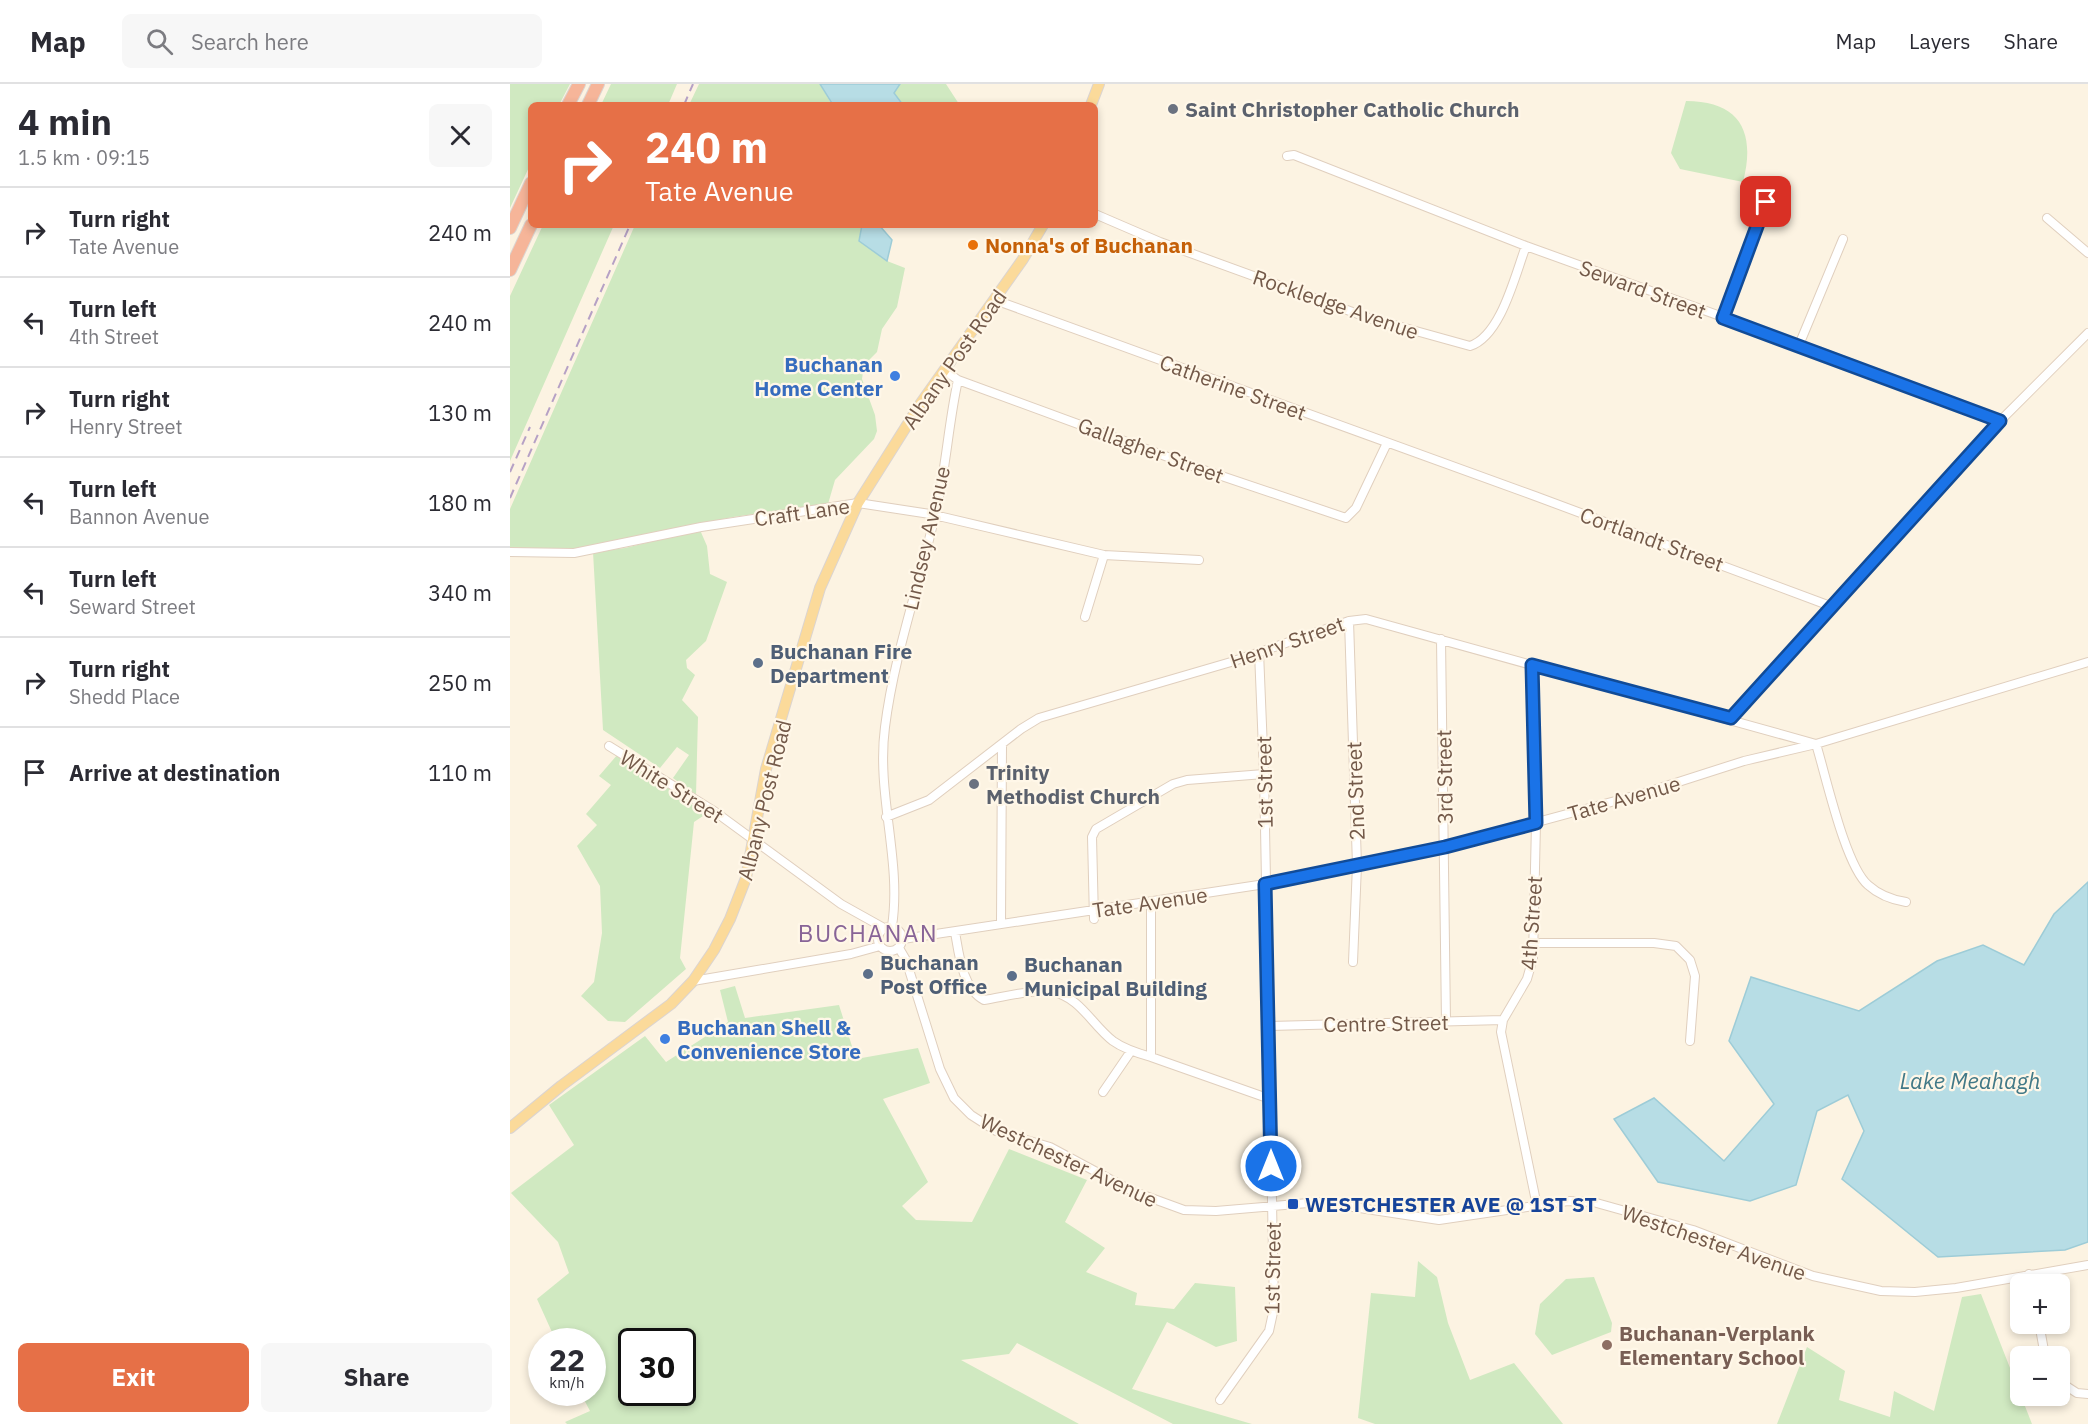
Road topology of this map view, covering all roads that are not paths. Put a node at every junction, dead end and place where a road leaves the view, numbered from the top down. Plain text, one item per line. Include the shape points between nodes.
1 (579, 84) edge
2 (598, 84) edge
3 (1099, 84) edge
4 (570, 102) edge
5 (589, 102) edge
6 (1092, 102) edge
7 (1287, 156) dead end
8 (528, 189) edge
9 (1766, 202) dead end
10 (1098, 215) edge
11 (2047, 218) dead end
12 (510, 228) edge
13 (530, 228) edge
14 (1041, 228) edge
15 (1843, 239) dead end
16 (1526, 246) junction
17 (2088, 253) edge
18 (510, 270) edge
19 (995, 300) junction
20 (1723, 318) junction
21 (2088, 333) edge
22 (1799, 345) junction
23 (944, 370) junction
24 (957, 381) junction
25 (2000, 421) junction
26 (1387, 443) junction
27 (1471, 473) joint
28 (858, 503) junction
29 (935, 516) junction
30 (510, 552) edge
31 (1104, 555) junction
32 (1198, 561) dead end
33 (1833, 607) junction
34 (1085, 617) dead end
35 (1349, 621) junction
36 (1441, 639) junction
37 (1259, 652) junction
38 (2088, 662) edge
39 (1532, 665) junction
40 (1731, 718) junction
41 (1816, 744) junction
42 (1002, 745) junction
43 (609, 746) dead end
44 (1264, 774) junction
45 (886, 817) junction
46 (1536, 823) junction
47 (753, 841) junction
48 (1445, 847) junction
49 (1357, 865) junction
50 (1265, 884) junction
51 (1906, 902) dead end
52 (1152, 903) junction
53 (1094, 914) junction
54 (1001, 923) junction
55 (888, 927) junction
56 (955, 932) junction
57 (1533, 943) junction
58 (901, 944) junction
59 (880, 945) junction
60 (1353, 962) dead end
61 (693, 981) junction
62 (1503, 1020) junction
63 (1446, 1022) junction
64 (1269, 1026) junction
65 (1690, 1041) dead end
66 (1131, 1051) junction
67 (1151, 1057) junction
68 (1103, 1092) dead end
69 (1270, 1098) junction
70 (510, 1128) edge
71 (1273, 1206) junction
72 (1537, 1206) junction
73 (2088, 1265) edge
74 (2029, 1274) edge
75 (2010, 1278) edge
76 (2070, 1388) edge
77 (2088, 1394) edge
78 (1220, 1400) dead end

1 - 4 highway
2 - 5 highway
3 - 6 main road
7 - 16 street, Seward Street via 1294,155
8 - 12 highway
9 - 20 street
10 - 16 street, Rockledge Avenue via 1369,318 1470,345 1478,343 1497,322
11 - 17 street
13 - 18 highway
14 - 19 main road, Albany Post Road
15 - 22 street
16 - 20 street, Seward Street
19 - 23 main road, Albany Post Road
19 - 26 street, Catherine Street
20 - 22 street, Seward Street
21 - 25 street
22 - 25 street, Seward Street
23 - 24 street
23 - 28 main road, Albany Post Road
24 - 26 street, Gallagher Street via 1345,518 1356,508
24 - 29 street, Lindsey Avenue
25 - 33 street
26 - 27 street, Catherine Street
27 - 33 street, Cortlandt Street
28 - 29 street, Craft Lane
28 - 30 street, Craft Lane via 690,529 574,553
28 - 47 main road, Albany Post Road via 820,588 766,769
29 - 31 street, Craft Lane
29 - 45 street, Lindsey Avenue via 905,627 885,728 882,780
31 - 32 street, Craft Lane
31 - 34 street
33 - 40 street
35 - 36 street, Henry Street via 1366,619
35 - 37 street, Henry Street
35 - 49 street, 2nd Street
36 - 39 street, Henry Street
36 - 48 street, 3rd Street
37 - 42 street, Henry Street via 1039,718
37 - 44 street, 1st Street
38 - 41 street, Tate Avenue
39 - 40 street, Henry Street
39 - 46 street, 4th Street
40 - 41 street, Henry Street
41 - 46 street, Tate Avenue via 1744,761
41 - 51 street via 1855,867 1876,891
42 - 45 street, Henry Street via 929,800
42 - 54 street
43 - 47 street, White Street via 714,811
44 - 50 street, 1st Street
44 - 53 street via 1173,784 1093,833
45 - 55 street, Lindsey Avenue via 896,903
46 - 48 street, Tate Avenue
46 - 57 street, 4th Street
47 - 55 street, White Street via 841,904
47 - 61 main road, Albany Post Road via 746,878 730,919
48 - 49 street, Tate Avenue
48 - 63 street, 3rd Street
49 - 50 street, Tate Avenue
49 - 60 street, 2nd Street
50 - 52 street, Tate Avenue
50 - 64 street, 1st Street
52 - 53 street, Tate Avenue
52 - 67 street
53 - 54 street, Tate Avenue
54 - 56 street, Tate Avenue
55 - 58 street via 899,930
55 - 59 street via 878,936
56 - 58 street, Tate Avenue
56 - 66 street via 965,975 977,996 984,1000 1060,994 1070,998 1110,1039
57 - 62 street, 4th Street via 1527,979
57 - 65 street via 1676,946 1690,960 1695,976
58 - 59 street via 889,951
58 - 71 street, Westchester Avenue via 947,1085 954,1098 979,1121 996,1131 1050,1147 1132,1191 1184,1210 1208,1212
59 - 61 street via 851,954
61 - 70 main road, Albany Post Road via 666,1009
62 - 63 street, Centre Street
62 - 72 street via 1501,1032
63 - 64 street, Centre Street
64 - 69 street, 1st Street
66 - 67 street
66 - 68 street
67 - 69 street
69 - 71 street, 1st Street
71 - 72 street, Westchester Avenue via 1320,1202 1439,1220
71 - 78 street, 1st Street via 1272,1322 1262,1343
72 - 75 street, Westchester Avenue via 1593,1202 1703,1233 1813,1276 1881,1291 1956,1288
73 - 74 street, Westchester Avenue
76 - 77 street

